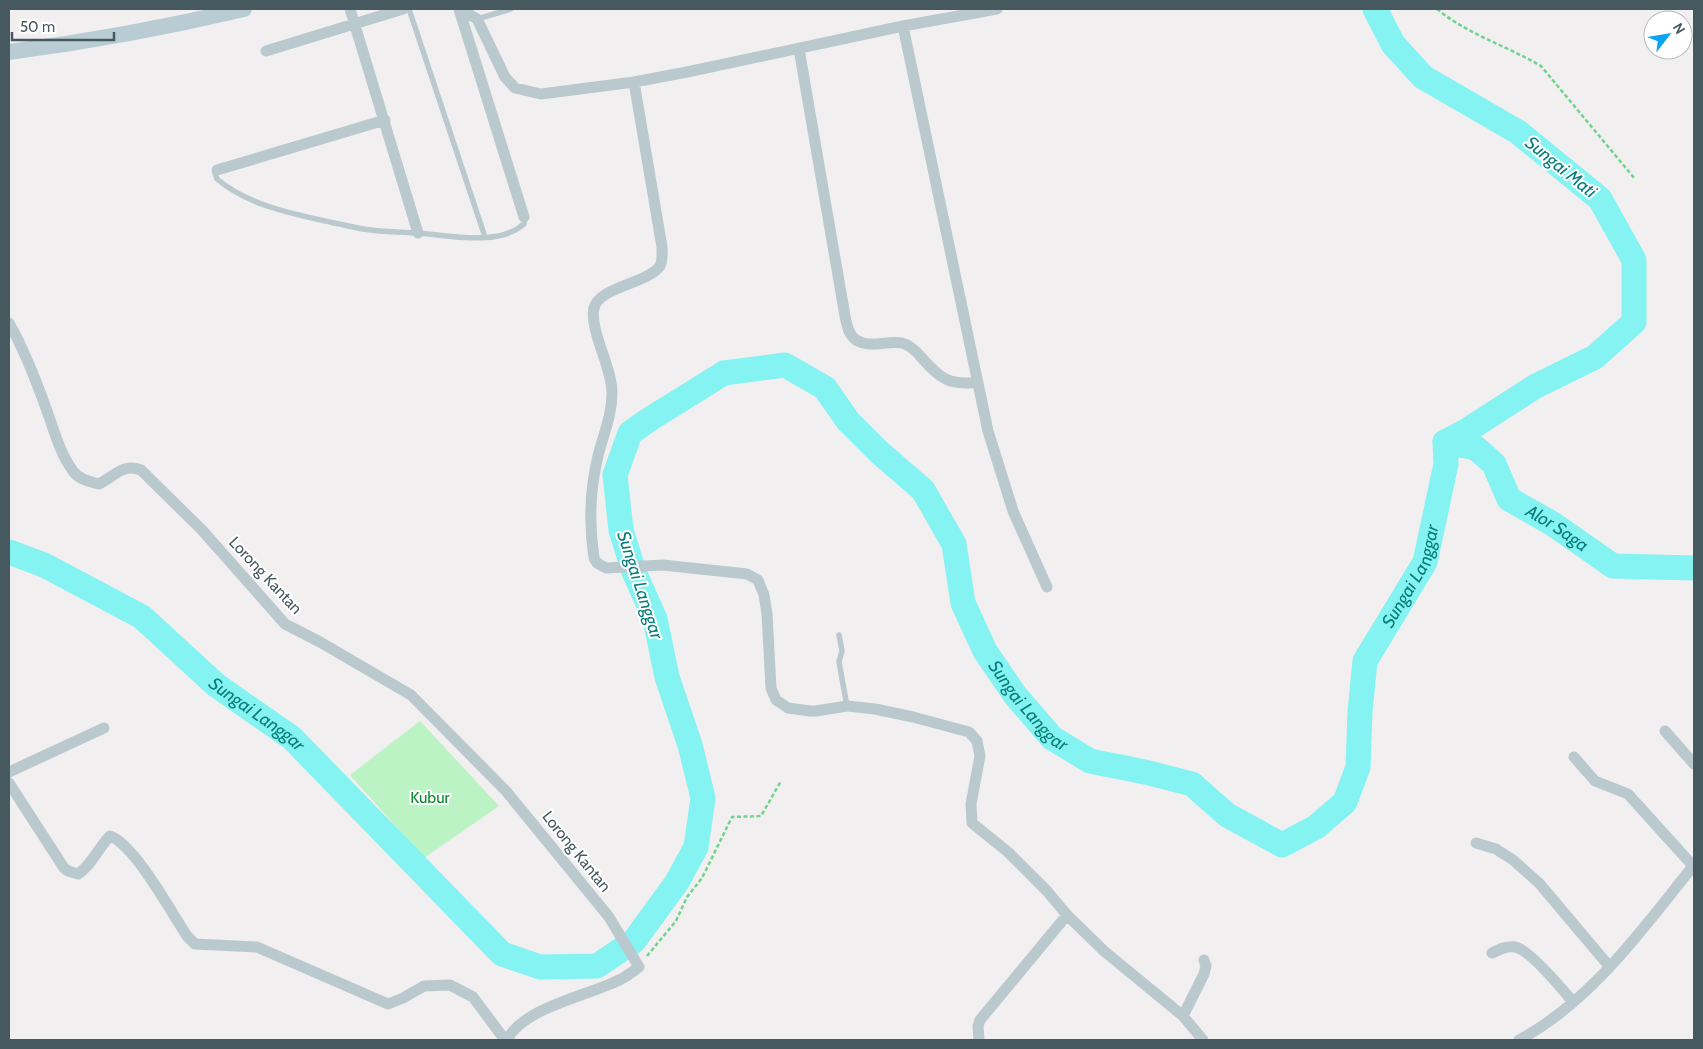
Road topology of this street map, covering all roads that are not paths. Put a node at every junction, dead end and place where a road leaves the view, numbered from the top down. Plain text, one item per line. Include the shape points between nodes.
1 (244, 9) edge
2 (350, 9) edge
3 (403, 9) edge
4 (409, 9) edge
5 (460, 9) edge
6 (511, 9) edge
7 (997, 9) edge
8 (477, 19) junction
9 (356, 23) junction
10 (903, 26) junction
11 (799, 49) junction
12 (266, 51) dead end
13 (9, 52) edge
14 (634, 82) junction
15 (385, 120) junction
16 (217, 170) joint
17 (524, 217) joint
18 (418, 233) junction
19 (485, 237) junction
20 (9, 323) edge
21 (978, 382) junction
22 (1047, 587) dead end
23 (839, 635) dead end
24 (847, 706) junction
25 (104, 728) dead end
26 (1665, 731) dead end
27 (1574, 757) dead end
28 (1694, 764) edge
29 (9, 772) edge
30 (9, 783) edge
31 (1476, 843) dead end
32 (1694, 866) edge
33 (1067, 915) junction
34 (1492, 952) dead end
35 (1204, 960) dead end
36 (1610, 966) junction
37 (1573, 1002) junction
38 (1183, 1016) junction
39 (506, 1040) edge
40 (979, 1040) edge
41 (1203, 1040) edge
42 (1519, 1040) edge

1 - 13 main road
2 - 9 street
3 - 9 street
4 - 19 lane
5 - 8 street
5 - 17 street
6 - 8 lane
7 - 10 street
8 - 14 street via 506,77 515,88 541,94
9 - 12 street
9 - 15 street
10 - 11 street
10 - 21 street
11 - 14 street
11 - 21 street via 849,332 864,344 902,343 914,350 942,378 960,384
14 - 24 street via 662,259 652,273 608,294 594,307 593,321 609,371 612,392 611,410 591,490 594,558 606,568 663,565 754,577 761,584 764,595 771,688 776,700 788,708 816,712
15 - 16 street
15 - 18 street
16 - 18 lane via 217,180 241,195 294,214 369,230
17 - 19 lane via 524,224 519,228
18 - 19 lane via 456,238
20 - 39 street, Lorong Kantan via 23,347 73,472 99,484 122,469 133,467 141,470 202,530 285,624 411,695 506,791 609,917 637,963 617,981 580,994 520,1024
21 - 22 street via 988,431 1013,511
23 - 24 lane via 842,651 839,662
24 - 33 street via 913,717 969,732 977,741 980,756 971,804 972,823 1008,852
25 - 29 street
26 - 28 street
27 - 32 street via 1595,781 1628,794
30 - 39 street via 68,872 78,874 84,870 103,842 110,836 117,839 135,856 195,944 257,947 388,1004 424,986 450,985 473,997
31 - 36 street via 1496,849 1539,882
32 - 36 street
33 - 38 street via 1104,951
33 - 40 street via 980,1020
34 - 37 street via 1505,947 1527,952
35 - 38 street via 1204,974
36 - 37 street
37 - 42 street
38 - 41 street

